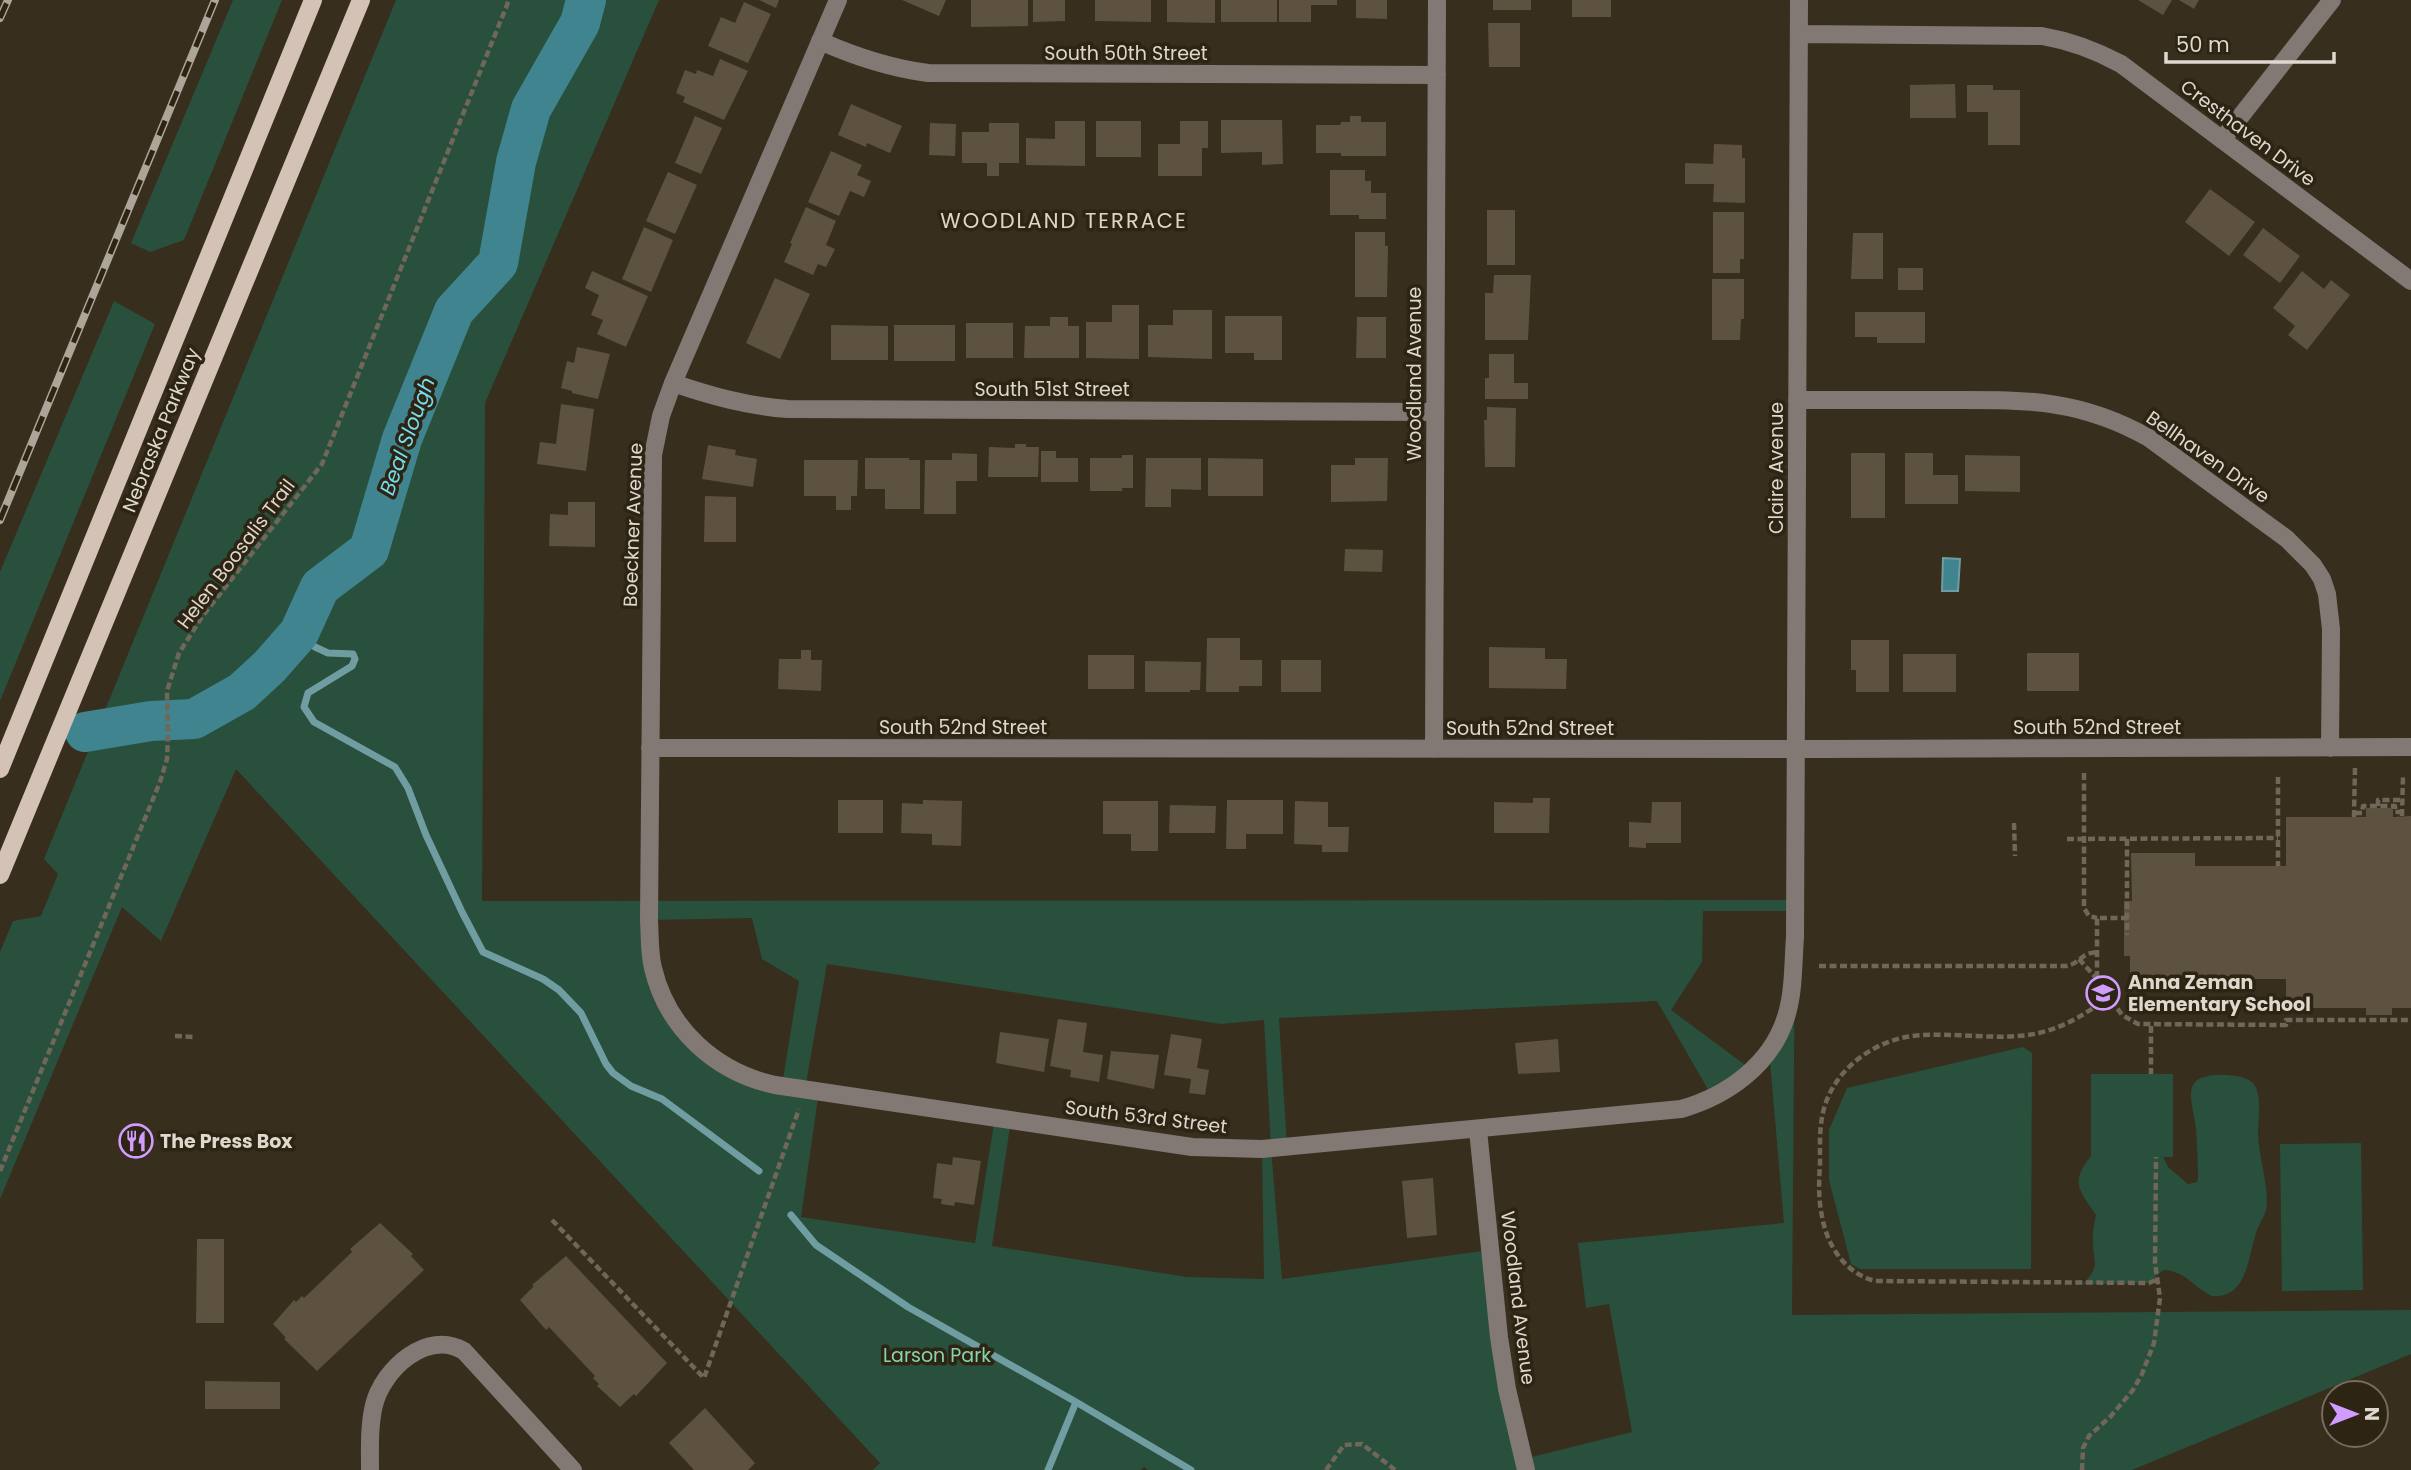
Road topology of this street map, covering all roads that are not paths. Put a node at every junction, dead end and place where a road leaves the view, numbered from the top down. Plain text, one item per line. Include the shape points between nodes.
1 (313, 0) edge
2 (361, 0) edge
3 (838, 0) edge
4 (1437, 0) edge
5 (1799, 0) edge
6 (2332, 0) edge
7 (1799, 34) junction
8 (820, 41) junction
9 (1437, 75) junction
10 (2222, 140) junction
11 (2411, 281) edge
12 (673, 383) junction
13 (1797, 400) junction
14 (1435, 412) junction
15 (2411, 747) edge
16 (650, 748) junction
17 (2330, 748) junction
18 (1434, 749) junction
19 (1797, 749) junction
20 (0, 769) edge
21 (0, 875) edge
22 (649, 919) joint
23 (1795, 937) joint
24 (1478, 1130) junction
25 (370, 1470) edge
26 (573, 1470) edge
27 (1525, 1470) edge

1 - 20 main road, Nebraska Parkway
2 - 21 main road, Nebraska Parkway
3 - 8 street, Boeckner Avenue
4 - 9 street, Woodland Avenue
5 - 7 street, Claire Avenue
6 - 10 street
7 - 10 street, Cresthaven Drive via 2068,40 2121,64
7 - 13 street, Claire Avenue
8 - 9 street, South 50th Street via 869,62 928,73
8 - 12 street, Boeckner Avenue
9 - 14 street, Woodland Avenue
10 - 11 street, Cresthaven Drive
12 - 14 street, South 51st Street via 715,398 788,409
12 - 16 street, Boeckner Avenue via 653,455
13 - 17 street, Bellhaven Drive via 2059,404 2112,419 2166,449 2287,540 2322,579 2331,629
13 - 19 street, Claire Avenue
14 - 18 street, Woodland Avenue
15 - 17 street, South 52nd Street
16 - 18 street, South 52nd Street
16 - 22 street, Boeckner Avenue
17 - 19 street, South 52nd Street
18 - 19 street, South 52nd Street
19 - 23 street, Claire Avenue
22 - 24 street, South 53rd Street via 653,967 673,1016 710,1056 761,1082 1215,1149
23 - 24 street, South 53rd Street via 1786,1017 1764,1057 1730,1088 1675,1111
24 - 27 street, Woodland Avenue via 1499,1337
25 - 26 street via 372,1415 379,1389 408,1357 438,1344 464,1351

